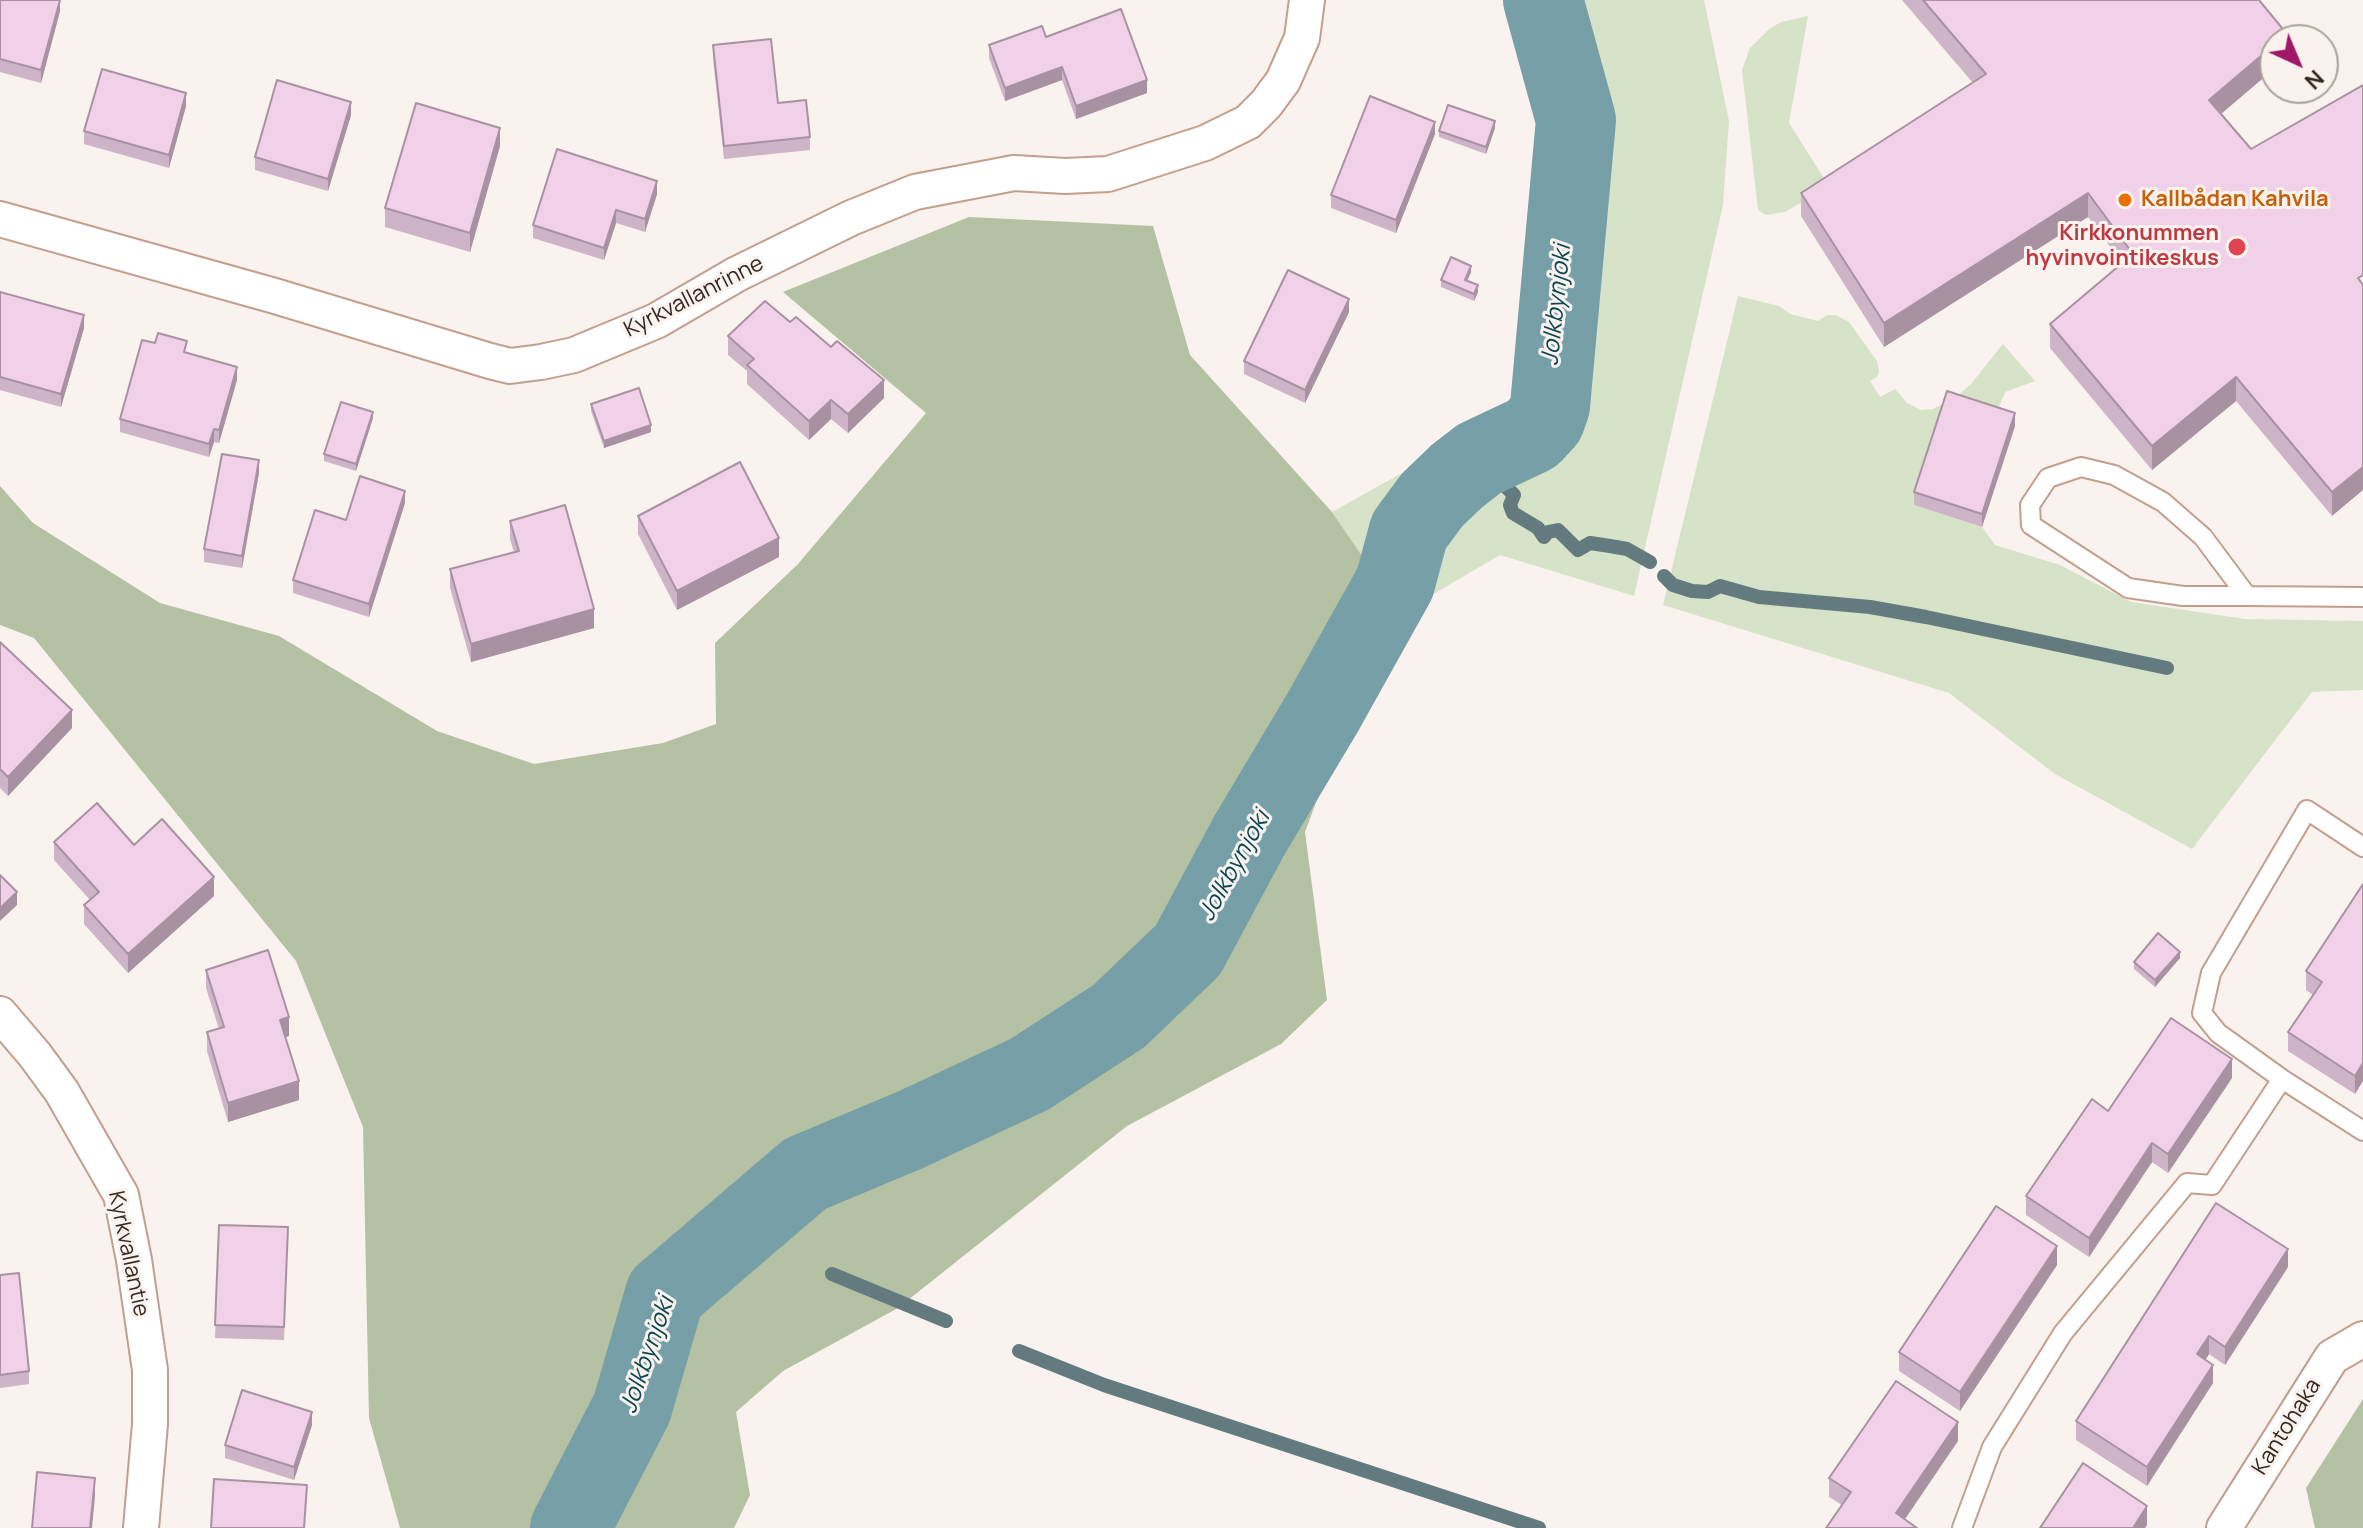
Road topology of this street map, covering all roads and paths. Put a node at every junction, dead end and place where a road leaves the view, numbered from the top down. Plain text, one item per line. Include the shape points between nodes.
1 (1307, 0) edge
2 (0, 219) edge
3 (2247, 596) junction
4 (2363, 597) edge
5 (2363, 847) edge
6 (0, 1014) edge
7 (2282, 1079) junction
8 (2363, 1131) edge
9 (2363, 1339) edge
10 (141, 1528) edge
11 (1962, 1528) edge
12 (2224, 1528) edge

1 - 2 street, Kyrkvallanrinne via 1302,38 1283,81 1248,122 1205,143 1108,174 1014,173 915,192 751,267 656,321 574,355 541,362 510,366 490,361
3 - 3 lane via 2183,596 2128,588 2031,525 2030,505 2048,478 2081,467 2114,475 2163,502 2203,537
3 - 4 lane
5 - 7 lane via 2307,810 2211,973 2202,1013 2218,1033
6 - 10 street, Kyrkvallantie via 62,1092 121,1195 150,1370
7 - 8 lane
7 - 11 lane via 2212,1185 2187,1183 2063,1333 1992,1447
9 - 12 street, Kantohaka via 2332,1357

